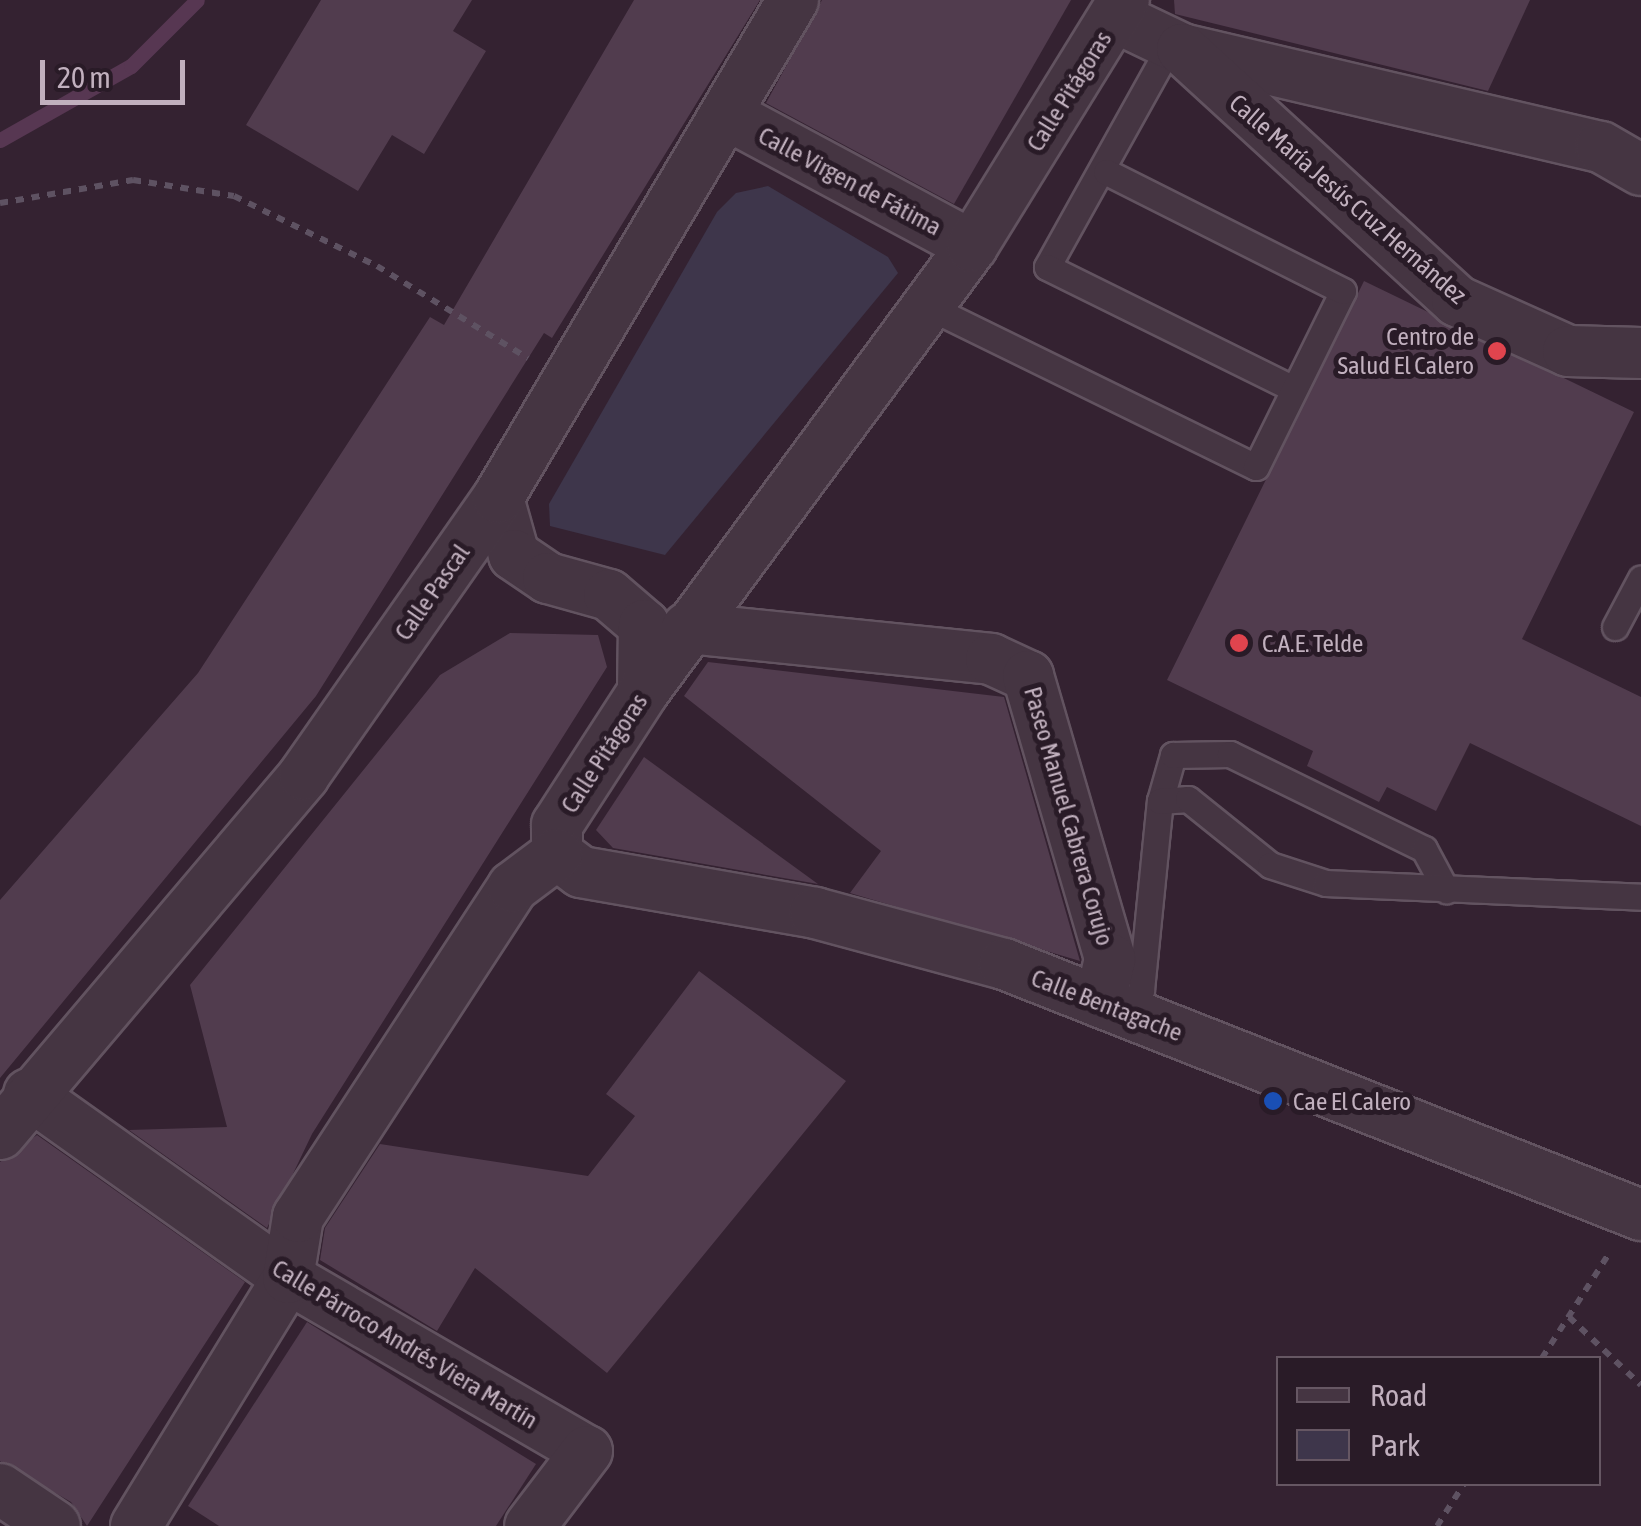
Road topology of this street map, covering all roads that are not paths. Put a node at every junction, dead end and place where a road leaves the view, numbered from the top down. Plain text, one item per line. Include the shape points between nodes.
1 (793, 0) edge
2 (1120, 8) edge
3 (1177, 46) junction
4 (728, 116) junction
5 (1641, 170) edge
6 (1106, 172) junction
7 (972, 246) junction
8 (926, 306) junction
9 (1641, 353) edge
10 (1294, 389) junction
11 (498, 498) junction
12 (1641, 578) edge
13 (720, 579) junction
14 (609, 595) junction
15 (1616, 627) dead end
16 (687, 628) junction
17 (644, 692) junction
18 (1160, 801) junction
19 (557, 854) junction
20 (1446, 890) junction
21 (1641, 897) edge
22 (1115, 1008) junction
23 (29, 1094) junction
24 (0, 1134) edge
25 (1638, 1214) edge
26 (288, 1278) junction
27 (0, 1489) edge
28 (56, 1526) edge
29 (136, 1526) edge
30 (530, 1526) edge

1 - 4 street, Calle Pascal
2 - 3 street, Calle María Jesús Cruz Hernández
2 - 7 street, Calle Pitágoras
3 - 5 street, Calle María Jesús Cruz Hernández via 1601,147
3 - 6 lane
3 - 9 street, Calle María Jesús Cruz Hernández via 1458,300 1568,351
4 - 7 street, Calle Virgen de Fátima
4 - 11 street, Calle Pascal
6 - 10 lane via 1343,291
6 - 10 lane via 1047,266
7 - 8 street, Calle Pitágoras
8 - 10 lane via 1256,467
8 - 13 street, Calle Pitágoras
11 - 14 street via 514,555 548,578
11 - 23 street, Calle Pascal via 304,775
12 - 15 lane
13 - 14 street via 666,598
13 - 16 street, Calle Pitágoras
14 - 17 street via 644,625
16 - 17 street, Calle Pitágoras
16 - 22 street, Paseo Manuel Cabrera Corujo via 991,659 1028,676 1110,959
17 - 19 street, Calle Pitágoras via 558,825
18 - 20 lane via 1188,799 1270,865 1326,883
18 - 20 lane via 1173,755 1230,754 1424,849
18 - 22 lane via 1141,990
19 - 22 street, Calle Bentagache via 581,872 814,913 1004,964
19 - 26 street via 513,888 298,1216
20 - 21 lane
22 - 25 street, Calle Bentagache
23 - 24 street, Calle Pascal
23 - 26 street, Calle Párroco Andrés Viera Martín
26 - 29 street
26 - 30 street, Calle Párroco Andrés Viera Martín via 588,1451
27 - 28 street

